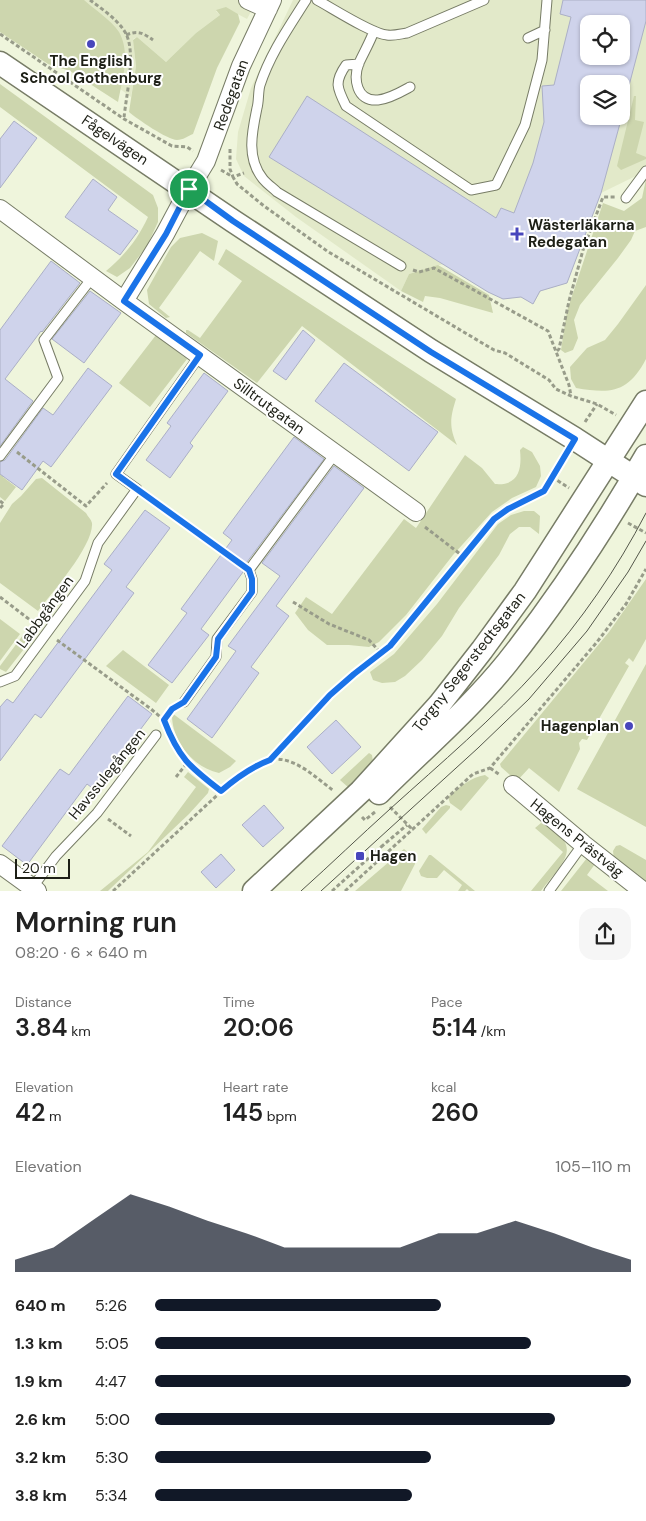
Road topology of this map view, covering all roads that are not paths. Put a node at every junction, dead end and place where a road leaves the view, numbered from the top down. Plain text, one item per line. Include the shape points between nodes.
1 (248, 0) edge
2 (306, 0) edge
3 (317, 0) edge
4 (484, 0) edge
5 (547, 0) edge
6 (270, 4) edge
7 (545, 30) junction
8 (374, 31) junction
9 (528, 38) dead end
10 (0, 63) edge
11 (359, 64) junction
12 (410, 87) dead end
13 (646, 171) edge
14 (189, 189) junction
15 (626, 198) road end
16 (0, 209) edge
17 (401, 266) road end
18 (92, 278) junction
19 (124, 301) junction
20 (200, 355) junction
21 (646, 402) edge
22 (335, 454) junction
23 (0, 456) edge
24 (646, 456) edge
25 (608, 460) junction
26 (640, 481) edge
27 (416, 512) road end
28 (0, 682) edge
29 (184, 702) road end
30 (156, 735) road end
31 (513, 784) dead end
32 (583, 844) junction
33 (0, 864) edge
34 (35, 890) edge
35 (254, 891) edge
36 (274, 891) edge
37 (549, 891) edge
38 (643, 891) edge

1 - 6 street
2 - 17 lane via 267,65 259,88 252,143 256,168 278,192
3 - 8 lane
4 - 8 lane via 394,36
5 - 7 lane
6 - 14 street, Redegatan via 241,66 206,161
7 - 9 lane
7 - 11 lane via 542,60 525,124 496,185 471,190 346,106 337,82 340,72 346,65
8 - 11 lane
10 - 14 street, Fågelvägen
11 - 12 lane via 357,87 368,99 386,98
13 - 15 lane
14 - 19 street via 166,234
14 - 25 street, Fågelvägen via 431,352
16 - 18 street, Silltrutgatan
18 - 19 street, Silltrutgatan
18 - 23 lane via 44,340 58,378
19 - 20 street, Silltrutgatan
20 - 22 street, Silltrutgatan
20 - 28 lane, Labbgången via 116,474 137,489 98,543 85,581 15,676
21 - 25 street, Torgny Segerstedtsgatan
22 - 27 street, Silltrutgatan
22 - 29 lane via 249,570 252,592 218,639 216,657
24 - 26 street, Torgny Segerstedtsgatan
25 - 26 street, Fågelvägen
25 - 35 street, Torgny Segerstedtsgatan via 525,590 439,705 361,791
26 - 36 street, Torgny Segerstedtsgatan via 506,664 460,714
30 - 34 lane, Havssulegången via 97,813 56,856
31 - 32 street, Hagens Prästväg
32 - 37 lane
32 - 38 street, Hagens Prästväg
33 - 34 street

